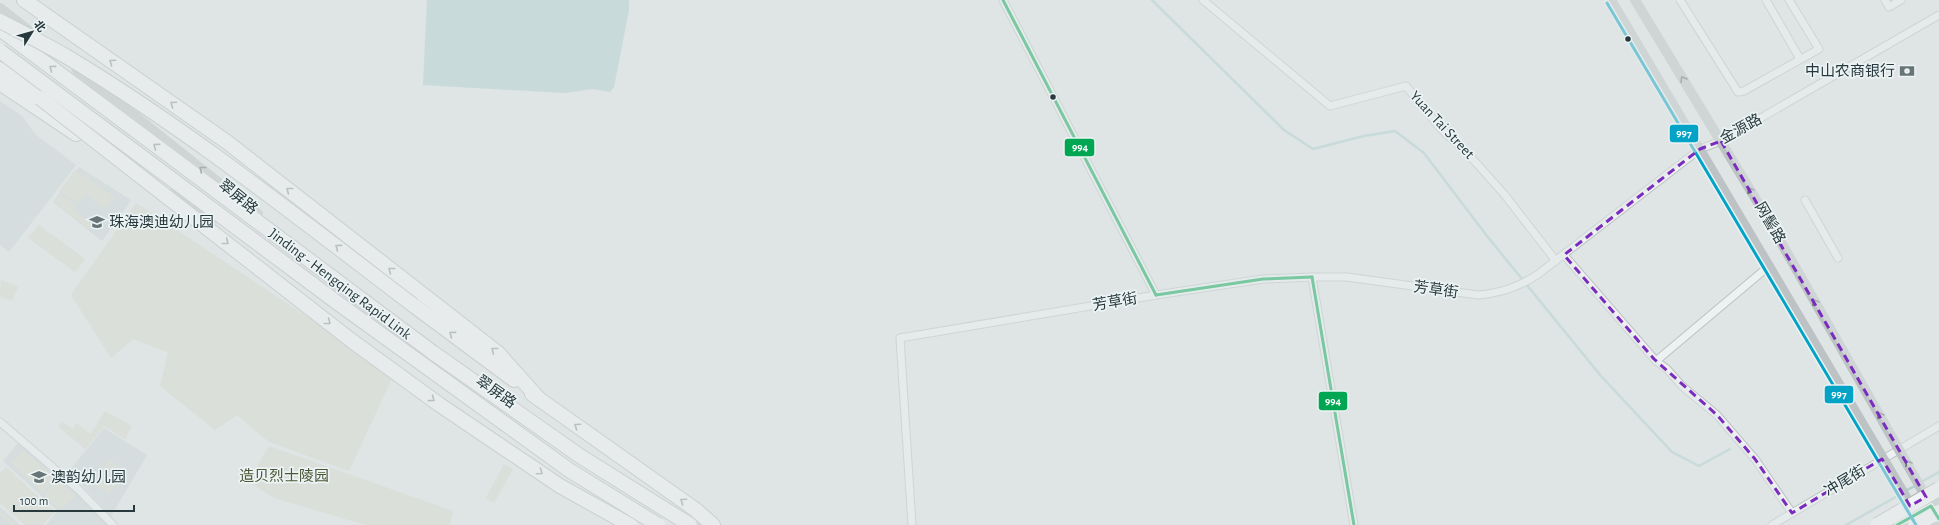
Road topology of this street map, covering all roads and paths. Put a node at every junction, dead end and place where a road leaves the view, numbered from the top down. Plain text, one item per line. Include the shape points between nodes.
1 (24, 0) edge
2 (1003, 0) edge
3 (1202, 0) edge
4 (1611, 0) edge
5 (1635, 0) edge
6 (1680, 0) edge
7 (1766, 0) edge
8 (1789, 0) edge
9 (1885, 0) edge
10 (1901, 0) edge
11 (0, 8) edge
12 (1939, 15) edge
13 (0, 21) edge
14 (0, 29) edge
15 (0, 51) edge
16 (0, 58) edge
17 (1800, 59) junction
18 (0, 68) edge
19 (0, 83) edge
20 (1721, 141) junction
21 (1700, 149) junction
22 (125, 169) joint
23 (1805, 200) dead end
24 (227, 224) junction
25 (1564, 255) junction
26 (1838, 258) dead end
27 (1556, 262) junction
28 (1768, 266) junction
29 (1312, 277) junction
30 (1156, 295) junction
31 (1656, 361) junction
32 (539, 399) junction
33 (0, 422) edge
34 (1939, 426) edge
35 (1900, 448) junction
36 (1882, 459) junction
37 (1939, 489) edge
38 (1936, 506) edge
39 (1792, 513) junction
40 (1916, 520) edge
41 (1939, 521) edge
42 (112, 525) edge
43 (630, 525) edge
44 (658, 525) edge
45 (662, 525) edge
46 (690, 525) edge
47 (701, 525) edge
48 (713, 525) edge
49 (912, 525) edge
50 (1354, 525) edge
51 (1772, 525) edge
52 (1877, 525) edge
53 (1897, 525) edge
54 (1931, 525) edge

32 -> 1 highway via 498,353 228,142
2 - 30 street
3 - 27 street, Yuan Tai Street via 1330,106 1406,86 1441,129 1470,156 1504,194
4 - 21 main road
20 -> 5 main road, 网髻路
6 - 17 street via 1738,92
7 - 17 street
8 - 17 street via 1819,49
9 - 10 street via 1889,7
47 -> 11 main road, 翠屏路 via 531,417 382,312
12 - 20 street, 金源路
32 -> 13 highway, bridge via 302,220 143,106 68,58
46 -> 14 highway, Jinding - Hengqing Rapid Link via 561,444 439,357
15 - 44 highway, Jinding - Hengqing Rapid Link, bridge via 335,301 569,470
16 - 24 main road, 翠屏路
18 -> 43 highway, bridge via 370,355 560,486
19 - 22 highway
20 - 21 street, 金源路
35 -> 20 main road, 网髻路
21 - 25 street, 金源路
21 - 28 main road
22 - 24 main road
23 - 26 street
24 - 45 main road, 翠屏路 via 406,356 519,434
25 - 27 street, 金源路
25 - 31 street
27 - 29 street, 芳草街 via 1520,286 1499,293 1478,295 1347,277
28 - 31 street
28 - 36 main road
29 - 30 street, 芳草街 via 1263,279
29 - 50 street
30 - 49 street, 芳草街 via 900,338
31 - 39 street via 1717,415 1755,459
48 -> 32 highway via 696,510
33 - 42 street via 79,490
34 - 35 street, 冲尾街
35 - 36 street, 冲尾街
38 -> 35 main road, 网髻路 via 1922,488
36 - 39 street, 冲尾街
36 - 40 main road
37 - 52 highway, bridge
38 - 40 highway, bridge
39 - 51 street, 冲尾街
40 - 53 main road
41 - 54 main road

